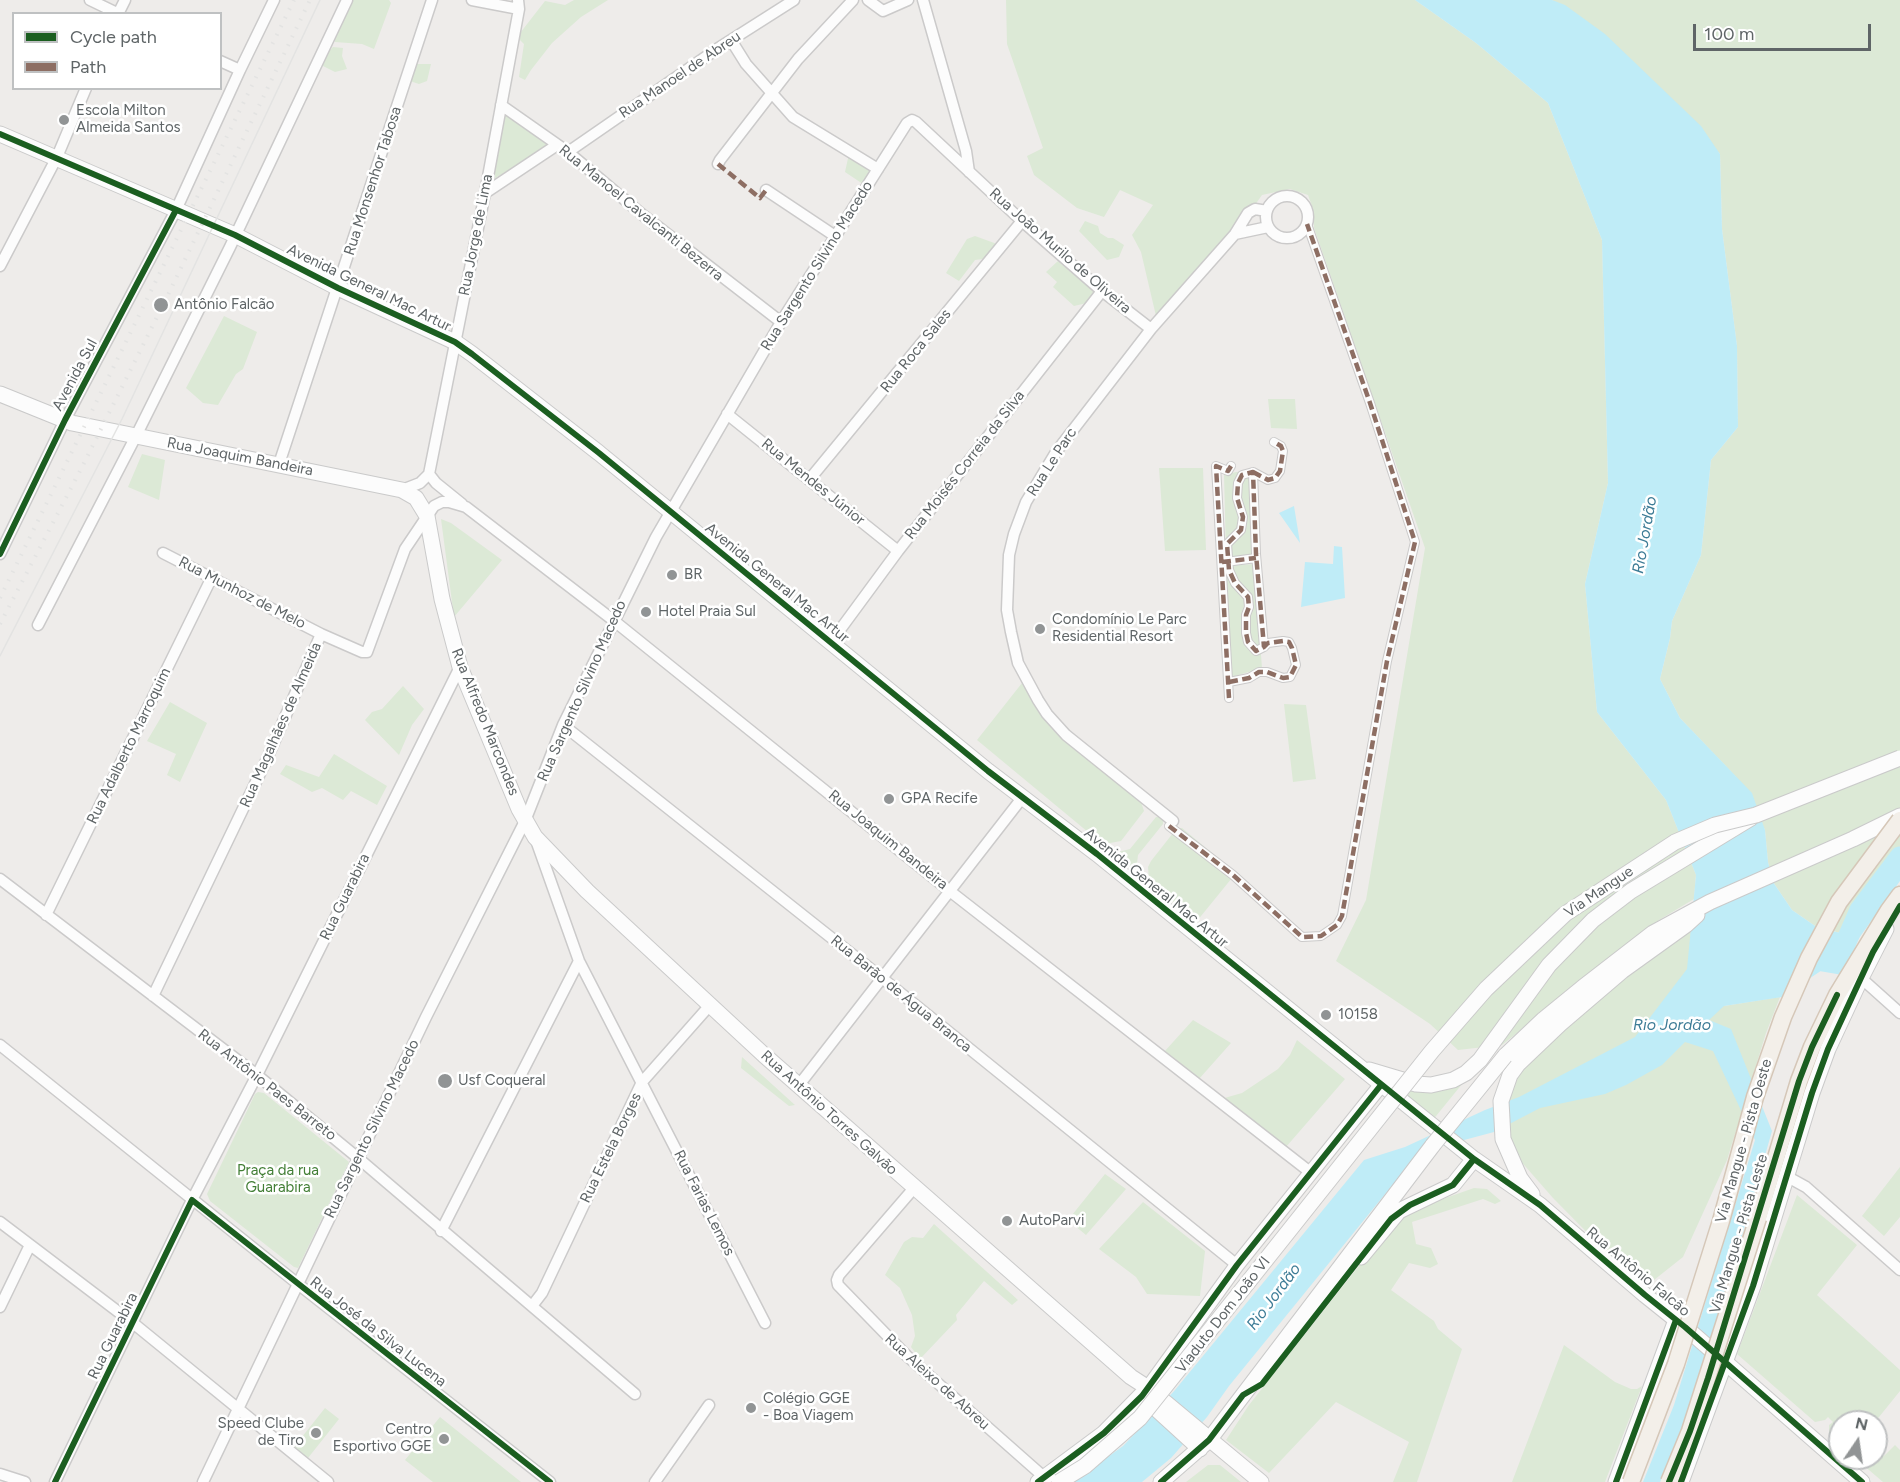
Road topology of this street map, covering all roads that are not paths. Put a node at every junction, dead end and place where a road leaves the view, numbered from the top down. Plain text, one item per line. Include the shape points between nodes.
1 (90, 0) edge
2 (274, 0) edge
3 (347, 0) edge
4 (432, 0) edge
5 (472, 0) edge
6 (794, 0) edge
7 (853, 0) edge
8 (868, 0) edge
9 (908, 0) edge
10 (923, 0) edge
11 (518, 5) edge
12 (116, 12) edge
13 (731, 40) junction
14 (222, 62) edge
15 (240, 70) junction
16 (85, 90) edge
17 (771, 94) junction
18 (501, 105) junction
19 (912, 120) joint
20 (0, 134) edge
21 (557, 145) junction
22 (568, 152) junction
23 (57, 157) junction
24 (718, 164) dead end
25 (878, 169) junction
26 (969, 172) junction
27 (766, 189) dead end
28 (485, 193) junction
29 (176, 210) junction
30 (1267, 211) junction
31 (1022, 221) junction
32 (1306, 224) junction
33 (1269, 227) junction
34 (1235, 234) junction
35 (235, 236) junction
36 (835, 236) junction
37 (0, 267) edge
38 (338, 288) junction
39 (1102, 291) junction
40 (781, 322) junction
41 (1151, 329) junction
42 (455, 342) junction
43 (0, 394) edge
44 (727, 414) junction
45 (64, 420) junction
46 (136, 436) junction
47 (1274, 442) dead end
48 (279, 464) junction
49 (1231, 466) dead end
50 (1253, 472) junction
51 (429, 474) junction
52 (809, 480) junction
53 (402, 490) junction
54 (466, 507) junction
55 (669, 510) junction
56 (427, 516) junction
57 (898, 551) junction
58 (163, 553) dead end
59 (0, 554) edge
60 (1256, 558) junction
61 (1225, 562) junction
62 (212, 577) junction
63 (613, 620) junction
64 (38, 625) dead end
65 (321, 634) junction
66 (831, 642) junction
67 (1264, 647) junction
68 (460, 667) junction
69 (1229, 682) junction
70 (1229, 698) dead end
71 (564, 725) junction
72 (1900, 758) edge
73 (1022, 798) junction
74 (1756, 815) junction
75 (1900, 816) edge
76 (1900, 820) edge
77 (525, 821) junction
78 (1171, 824) joint
79 (535, 837) junction
80 (0, 879) edge
81 (951, 891) junction
82 (1900, 895) edge
83 (1710, 902) junction
84 (1900, 906) edge
85 (46, 915) junction
86 (579, 961) junction
87 (882, 978) junction
88 (1861, 978) junction
89 (153, 996) junction
90 (711, 1004) junction
91 (1900, 1013) edge
92 (0, 1046) edge
93 (1358, 1067) junction
94 (257, 1075) junction
95 (642, 1082) junction
96 (799, 1085) junction
97 (1381, 1085) junction
98 (1369, 1129) joint
99 (1469, 1155) junction
100 (358, 1158) junction
101 (1310, 1172) junction
102 (1786, 1176) junction
103 (914, 1188) junction
104 (192, 1200) junction
105 (1540, 1205) junction
106 (0, 1222) edge
107 (441, 1230) junction
108 (30, 1245) junction
109 (1237, 1265) junction
110 (1900, 1270) edge
111 (298, 1284) junction
112 (532, 1306) junction
113 (0, 1307) edge
114 (133, 1323) junction
115 (765, 1323) dead end
116 (1681, 1324) junction
117 (1723, 1361) junction
118 (1248, 1389) junction
119 (1145, 1392) junction
120 (635, 1394) dead end
121 (709, 1405) dead end
122 (238, 1407) junction
123 (1200, 1440) junction
124 (0, 1474) edge
125 (1047, 1480) edge
126 (25, 1482) edge
127 (55, 1482) edge
128 (202, 1482) edge
129 (328, 1482) edge
130 (549, 1482) edge
131 (655, 1482) edge
132 (1161, 1482) edge
133 (1260, 1482) edge
134 (1616, 1482) edge
135 (1631, 1482) edge
136 (1669, 1482) edge
137 (1681, 1482) edge
138 (1862, 1482) edge

1 - 12 street
2 - 15 street, Avenida Sul
3 - 35 street
4 - 38 street, Rua Monsenhor Tabosa
5 - 11 street
6 - 13 street, Rua Manoel de Abreu
7 - 17 street
8 - 9 street via 883,11
10 - 26 street
11 - 18 street, Rua Jorge de Lima
13 - 17 street
13 - 22 street, Rua Manoel de Abreu
14 - 15 street
15 - 29 street, Avenida Sul
16 - 23 street
17 - 24 street
17 - 25 street via 793,117
18 - 21 street, Rua Manoel Cavalcanti Bezerra
18 - 28 street, Rua Jorge de Lima
19 - 25 street, Rua Sargento Silvino Macedo
19 - 26 street, Rua João Murilo de Oliveira
20 - 23 main road, Avenida General Mac Artur
21 - 22 street, Rua Manoel Cavalcanti Bezerra
21 - 28 street
22 - 40 street, Rua Manoel Cavalcanti Bezerra
23 - 29 main road, Avenida General Mac Artur
23 - 37 street
25 - 36 street, Rua Sargento Silvino Macedo
26 - 31 street, Rua João Murilo de Oliveira
27 - 36 street
28 - 42 street, Rua Jorge de Lima
29 - 35 main road, Avenida General Mac Artur
29 - 45 street, Avenida Sul
30 - 32 street, Rua Le Parc via 1279,197 1293,196 1307,211
30 - 33 street
30 - 34 street, Rua Le Parc via 1255,209 1248,213
31 - 39 street, Rua João Murilo de Oliveira
31 - 52 street, Rua Roca Sales
32 - 33 street via 1298,234 1285,237
32 - 78 street via 1415,542 1387,661 1342,916 1337,925 1321,936 1302,937
33 - 34 street
34 - 41 street, Rua Le Parc
35 - 38 main road, Avenida General Mac Artur
35 - 46 street
36 - 40 street, Rua Sargento Silvino Macedo
38 - 42 main road, Avenida General Mac Artur
38 - 48 street, Rua Monsenhor Tabosa
39 - 41 street, Rua João Murilo de Oliveira
39 - 57 street, Rua Moisés Correia da Silva
40 - 44 street, Rua Sargento Silvino Macedo
41 - 78 street, Rua Le Parc via 1056,452 1026,502 1009,555 1007,610 1018,663 1047,714 1066,735
42 - 51 street, Rua Jorge de Lima
42 - 55 main road, Avenida General Mac Artur
43 - 45 main road, Rua Joaquim Bandeira
44 - 52 street, Rua Mendes Júnior
44 - 55 street, Rua Sargento Silvino Macedo
45 - 46 main road, Rua Joaquim Bandeira
45 - 59 street, Avenida Sul
46 - 48 main road, Rua Joaquim Bandeira
46 - 64 street
47 - 50 street via 1283,451 1280,471 1268,480
48 - 53 main road, Rua Joaquim Bandeira
49 - 61 street via 1228,471 1216,466
50 - 60 street
50 - 61 street via 1242,475 1238,483 1237,498 1243,517 1240,530 1227,544
51 - 53 street
51 - 54 street, Rua Joaquim Bandeira
52 - 57 street, Rua Mendes Júnior
53 - 56 main road via 416,498
54 - 56 street via 441,502
54 - 63 street, Rua Joaquim Bandeira
55 - 63 street, Rua Sargento Silvino Macedo
55 - 66 main road, Avenida General Mac Artur
56 - 65 street, Rua Magalhães de Almeida via 405,549 367,652
56 - 68 main road, Rua Alfredo Marcondes via 442,599
57 - 66 street, Rua Moisés Correia da Silva
58 - 62 street, Rua Munhoz de Melo
60 - 61 street
60 - 67 street
61 - 67 street via 1235,583 1248,597 1248,642 1256,651
61 - 69 street
62 - 65 street, Rua Munhoz de Melo
62 - 85 street, Rua Adalberto Marroquim
63 - 71 street, Rua Sargento Silvino Macedo
63 - 81 street, Rua Joaquim Bandeira
65 - 89 street, Rua Magalhães de Almeida via 266,761
66 - 73 main road, Avenida General Mac Artur
67 - 69 street via 1268,643 1289,642 1296,665 1290,676 1259,672
68 - 77 main road, Rua Alfredo Marcondes
68 - 94 street, Rua Guarabira
69 - 70 street
71 - 77 street, Rua Sargento Silvino Macedo
71 - 87 street, Rua Barão de Água Branca
72 - 74 main road, Via Mangue, bridge
73 - 81 street
73 - 93 main road, Avenida General Mac Artur via 1097,854
74 - 93 main road via 1631,891 1593,920 1549,965 1480,1060 1466,1073 1431,1085
74 - 98 main road, Via Mangue, bridge via 1715,825 1675,842 1565,914 1486,989
75 - 83 main road
76 - 135 main road, Via Mangue - Pista Oeste, bridge via 1839,902 1783,1017 1755,1097 1676,1364
77 - 79 main road, Rua Antônio Torres Galvão
77 - 100 street, Rua Sargento Silvino Macedo
79 - 86 street
79 - 90 main road, Rua Antônio Torres Galvão via 587,891
80 - 85 street, Rua Antônio Paes Barreto
81 - 87 street
81 - 101 street, Rua Joaquim Bandeira
82 - 136 main road, Via Mangue - Pista Leste, bridge via 1862,953 1812,1047 1708,1378
83 - 105 main road via 1560,1024 1510,1075 1501,1101 1503,1139 1520,1178
83 - 118 main road, bridge via 1653,933 1544,1019 1505,1056
84 - 88 main road
85 - 89 street, Rua Antônio Paes Barreto
86 - 95 street
86 - 107 street
87 - 96 street
87 - 109 street, Rua Barão de Água Branca
88 - 91 street
88 - 102 main road via 1828,1049
89 - 94 street, Rua Antônio Paes Barreto
90 - 95 street, Rua Estela Borges
90 - 96 main road, Rua Antônio Torres Galvão
92 - 104 street, Rua José da Silva Lucena
93 - 97 main road, Avenida General Mac Artur
94 - 100 street, Rua Antônio Paes Barreto
94 - 104 street, Rua Guarabira
95 - 112 street, Rua Estela Borges via 542,1293
95 - 115 street, Rua Farias Lemos
96 - 103 main road, Rua Antônio Torres Galvão
97 - 99 main road, Avenida General Mac Artur
97 - 101 street
98 - 125 main road, Viaduto Dom João VI, bridge via 1140,1418 1085,1466
99 - 105 main road, Rua Antônio Falcão
99 - 118 main road via 1453,1185 1410,1205 1391,1219 1262,1384
100 - 107 street, Rua Antônio Paes Barreto
100 - 111 street, Rua Sargento Silvino Macedo
101 - 109 street
102 - 110 street via 1806,1187
102 - 117 main road via 1753,1286
103 - 119 main road, Rua Antônio Torres Galvão
103 - 125 street, Rua Aleixo de Abreu via 839,1275 838,1285 907,1356
104 - 111 street, Rua José da Silva Lucena
104 - 114 street, Rua Guarabira
105 - 116 main road, Rua Antônio Falcão
106 - 108 street
107 - 112 street, Rua Antônio Paes Barreto
108 - 113 street
108 - 114 street
109 - 119 street
111 - 122 street, Rua Sargento Silvino Macedo
111 - 130 street, Rua José da Silva Lucena
112 - 120 street, Rua Antônio Paes Barreto
114 - 122 street
114 - 127 street, Rua Guarabira
116 - 117 main road, Rua Antônio Falcão, bridge
116 - 134 main road
117 - 137 main road
117 - 138 main road, Rua Antônio Falcão
118 - 123 main road
119 - 123 main road, Rua Antônio Torres Galvão
119 - 125 main road via 1104,1433
121 - 131 street
122 - 128 street, Rua Sargento Silvino Macedo
122 - 129 street
123 - 132 main road
123 - 133 main road, Rua Antônio Torres Galvão
124 - 126 street

